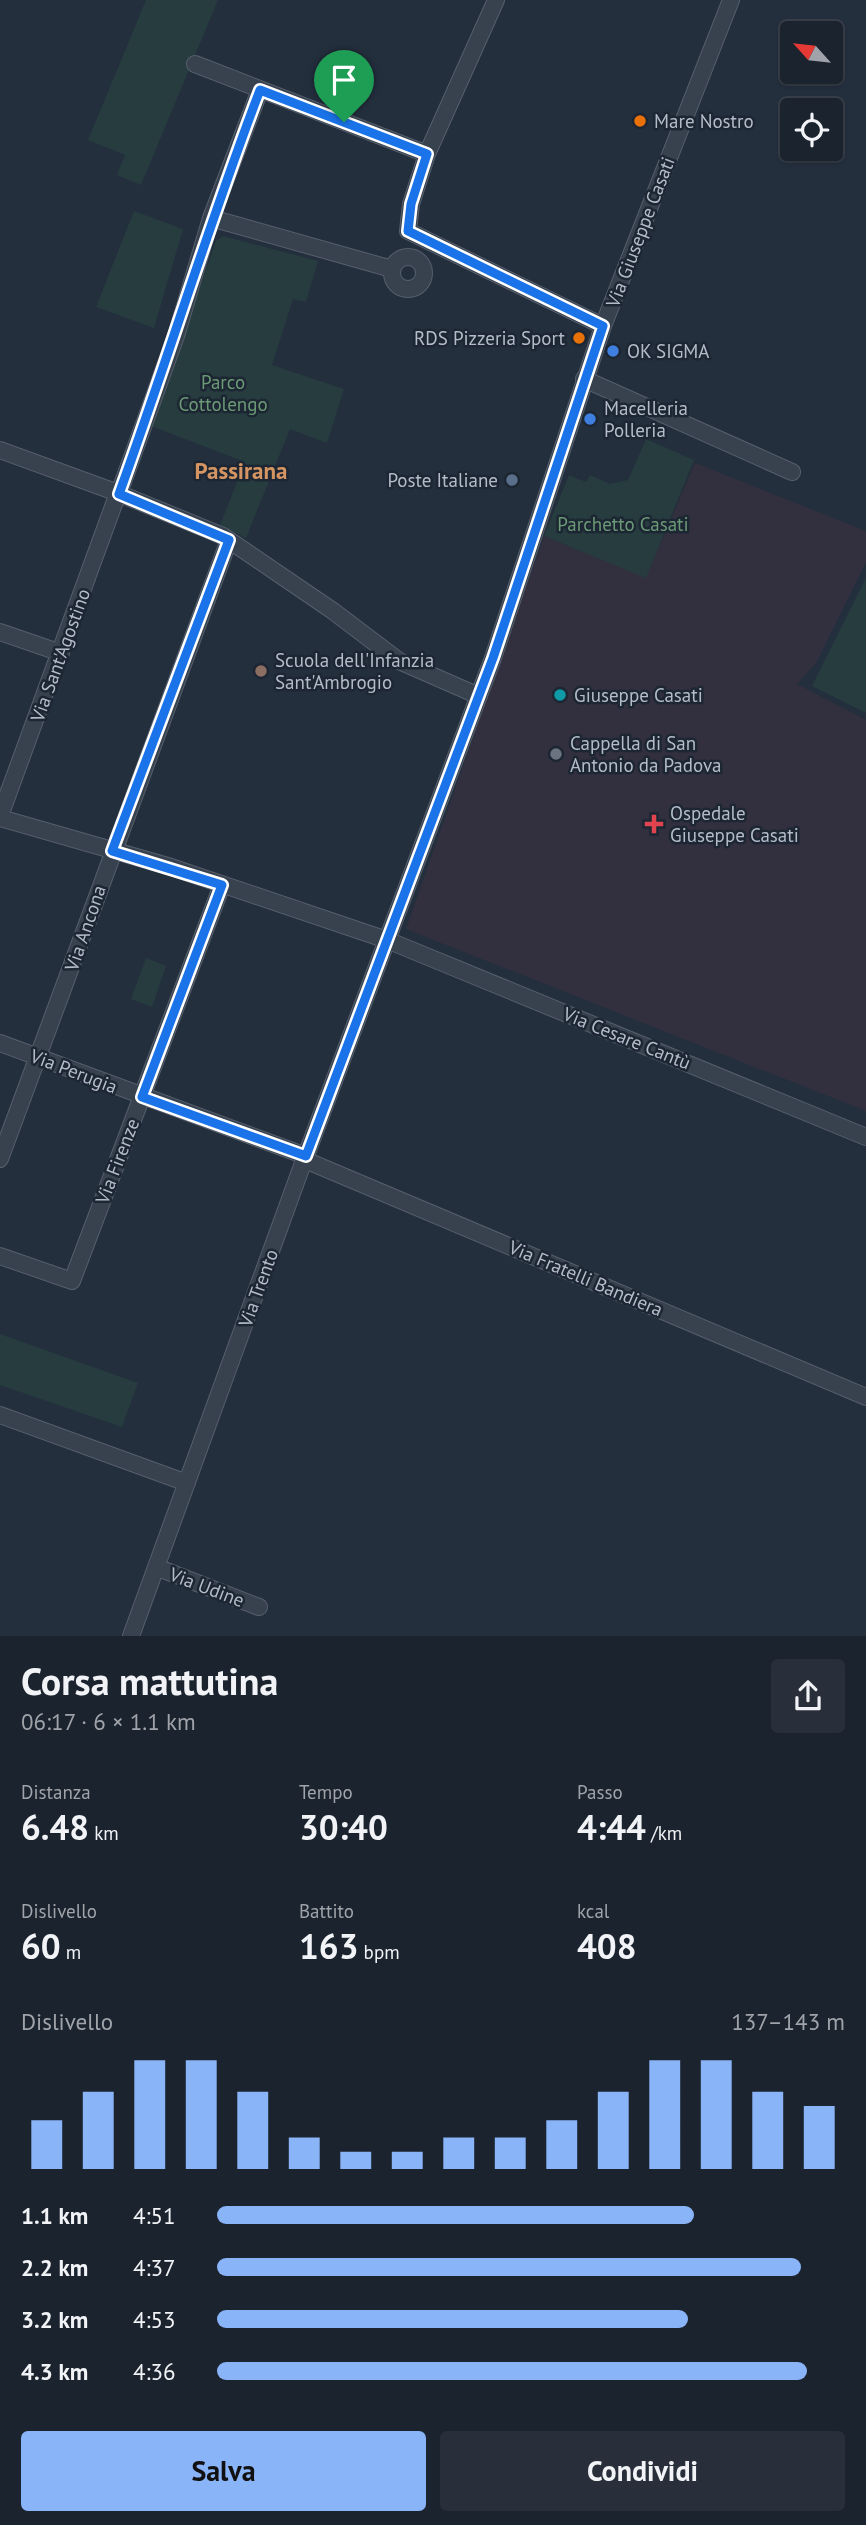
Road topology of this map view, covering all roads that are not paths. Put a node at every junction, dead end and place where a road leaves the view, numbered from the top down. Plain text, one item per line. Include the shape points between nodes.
1 (496, 0) edge
2 (731, 0) edge
3 (195, 64) dead end
4 (260, 90) junction
5 (427, 154) junction
6 (211, 218) junction
7 (408, 231) junction
8 (444, 250) junction
9 (415, 261) junction
10 (392, 269) junction
11 (603, 326) junction
12 (584, 379) junction
13 (0, 450) edge
14 (792, 472) dead end
15 (118, 493) junction
16 (229, 540) junction
17 (0, 632) edge
18 (61, 653) junction
19 (479, 696) junction
20 (0, 817) edge
21 (112, 851) junction
22 (222, 885) junction
23 (387, 940) junction
24 (0, 1043) edge
25 (40, 1057) junction
26 (142, 1097) junction
27 (866, 1137) edge
28 (305, 1158) junction
29 (0, 1159) edge
30 (0, 1256) edge
31 (866, 1397) edge
32 (0, 1415) edge
33 (187, 1483) junction
34 (156, 1567) junction
35 (259, 1607) dead end
36 (131, 1636) edge

1 - 5 street
2 - 11 street, Via Giuseppe Casati
3 - 4 street
4 - 5 street
4 - 6 street, Via Sant'Agostino
5 - 7 street via 411,204
6 - 10 street
6 - 15 street, Via Sant'Agostino via 176,336
7 - 8 street
7 - 9 street
8 - 9 street
8 - 11 street
9 - 10 street via 396,261
9 - 10 street via 424,276 419,285 406,289 393,281
11 - 12 street, Via Giuseppe Casati
12 - 14 street
12 - 19 street, Via Giuseppe Casati
13 - 15 street
15 - 16 street
15 - 18 street, Via Sant'Agostino
16 - 19 street via 399,661
16 - 21 street, Via Ancona
17 - 18 street
18 - 20 street, Via Sant'Agostino
19 - 23 street, Via Giuseppe Casati
20 - 21 street, Via Cesare Cantù
21 - 22 street, Via Cesare Cantù
21 - 25 street, Via Ancona
22 - 23 street, Via Cesare Cantù
22 - 26 street, Via Firenze
23 - 27 street, Via Cesare Cantù
23 - 28 street, Via Trento
24 - 25 street, Via Perugia
25 - 26 street, Via Perugia
25 - 29 street, Via Ancona
26 - 28 street, Via Perugia
26 - 30 street, Via Firenze via 72,1281
28 - 31 street, Via Fratelli Bandiera
28 - 33 street, Via Trento
32 - 33 street
33 - 34 street, Via Trento
34 - 35 street, Via Udine
34 - 36 street, Via Trento

